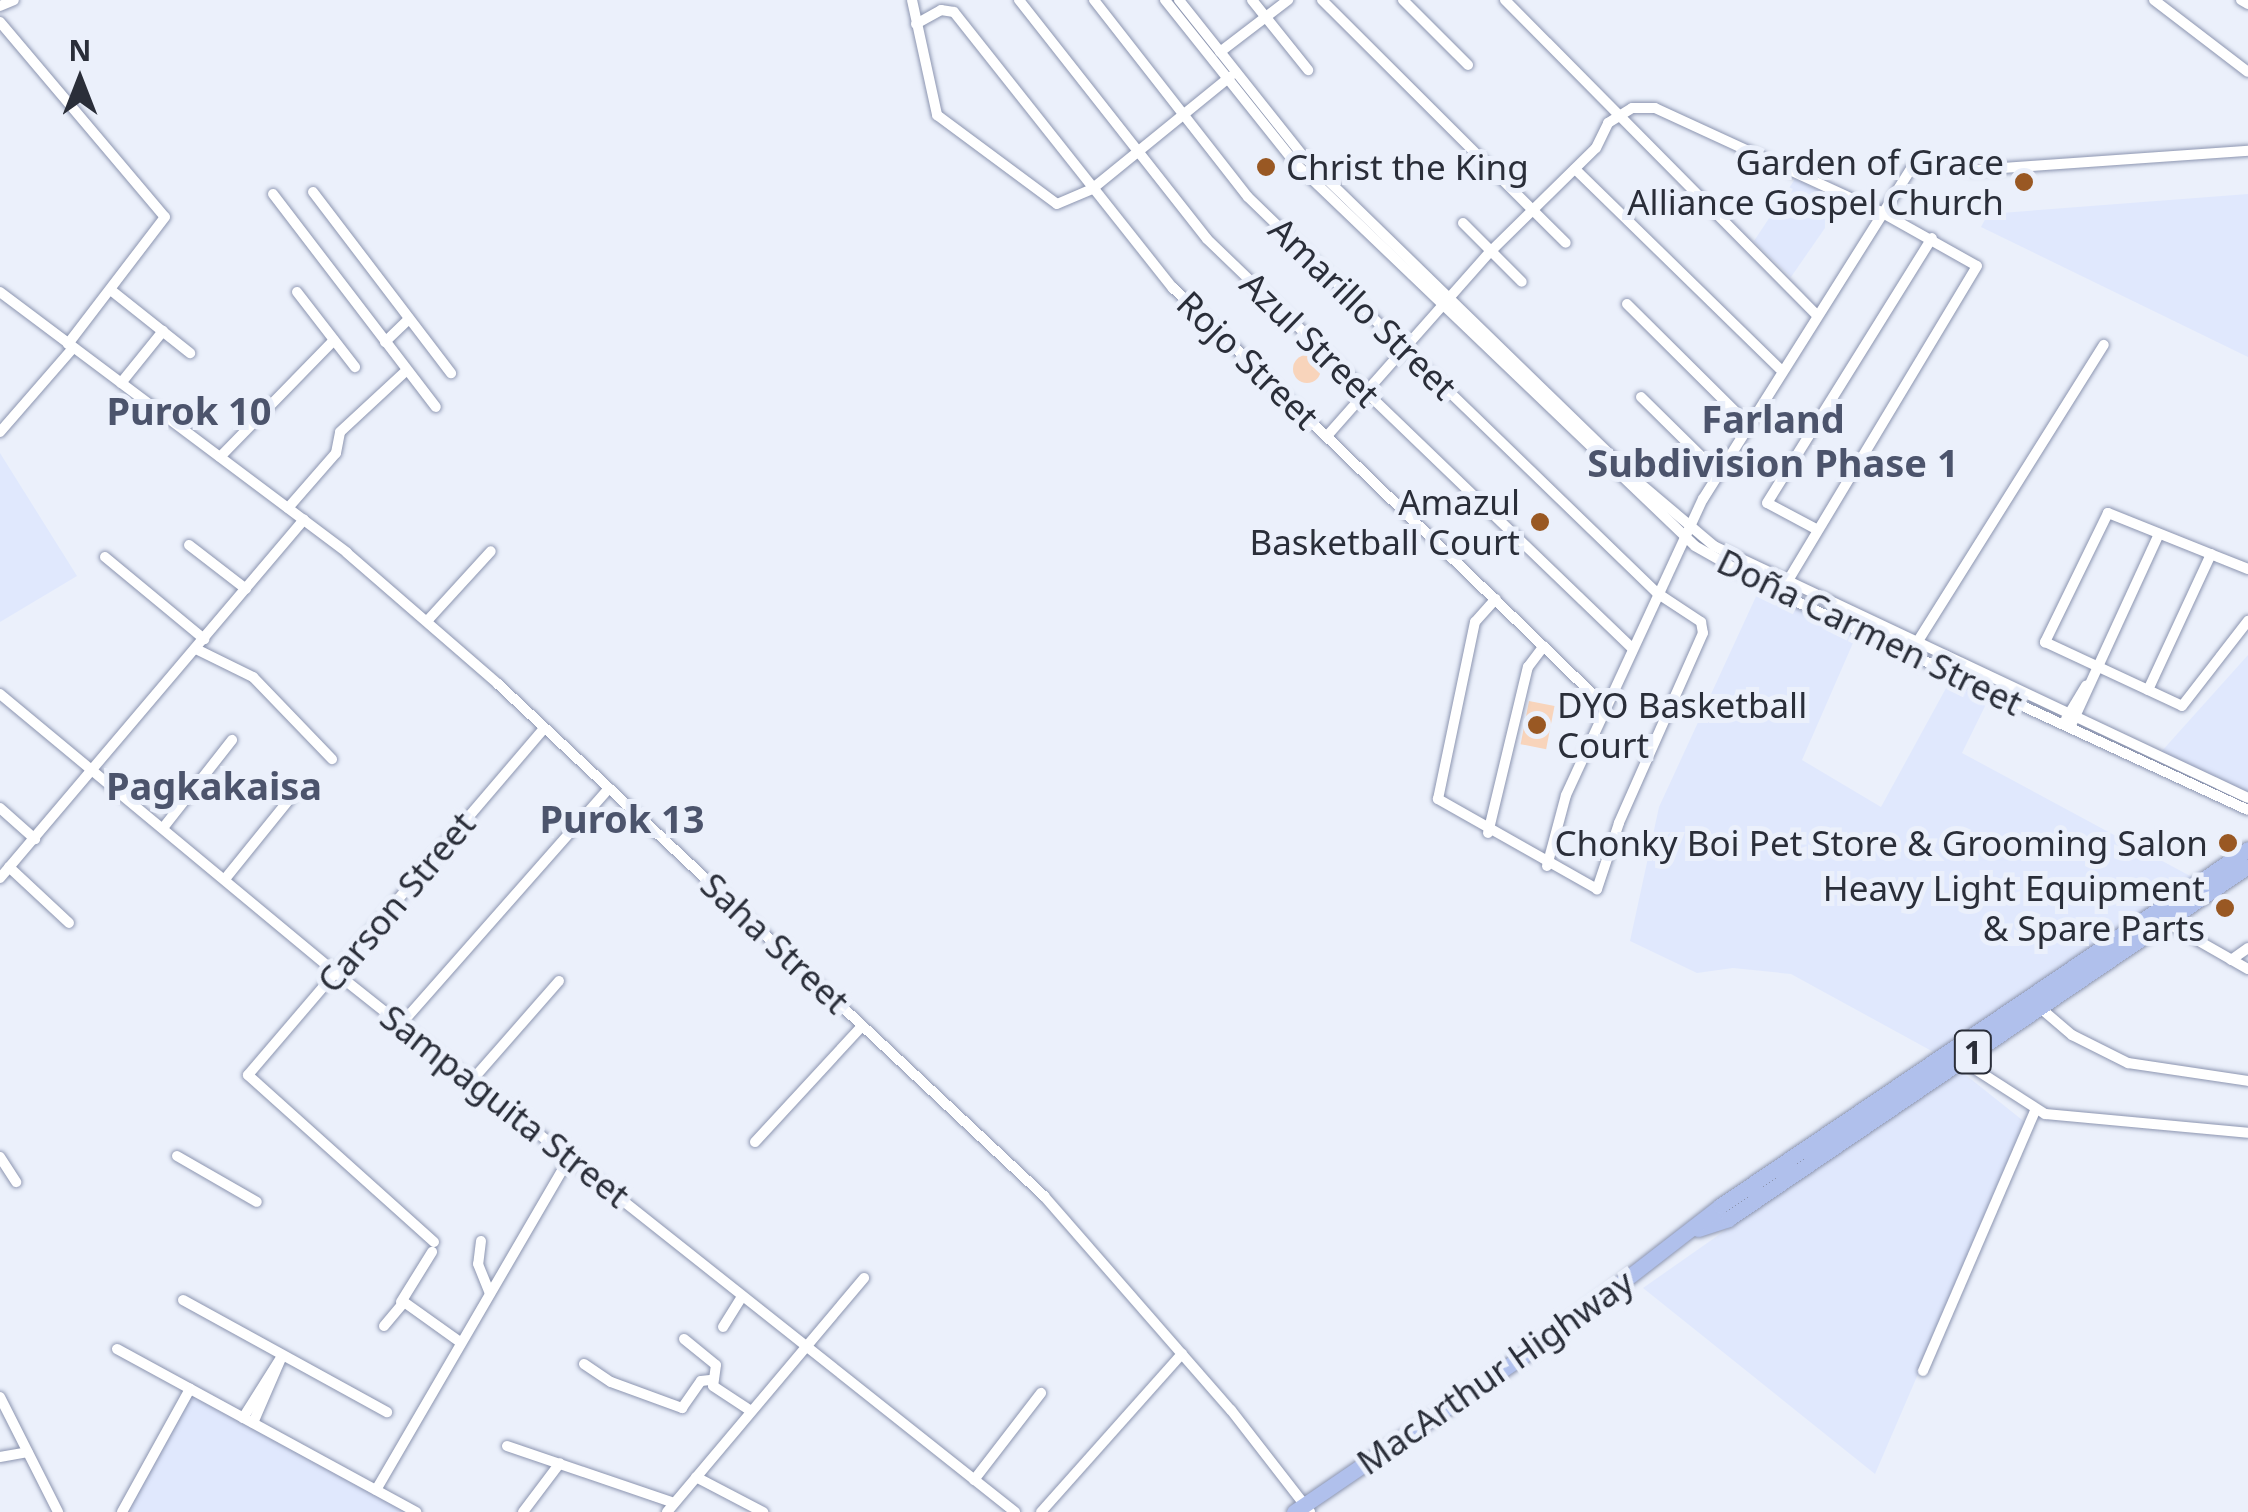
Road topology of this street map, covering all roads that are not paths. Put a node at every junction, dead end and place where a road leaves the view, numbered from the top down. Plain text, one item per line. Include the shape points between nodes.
1 (14, 0) edge
2 (912, 0) edge
3 (1019, 0) edge
4 (1094, 0) edge
5 (1165, 0) edge
6 (1179, 0) edge
7 (1252, 0) edge
8 (1288, 0) edge
9 (1322, 0) edge
10 (1403, 0) edge
11 (1505, 0) edge
12 (2155, 0) edge
13 (2241, 0) edge
14 (2248, 4) edge
15 (0, 6) edge
16 (1265, 17) junction
17 (0, 22) edge
18 (916, 24) junction
19 (1220, 52) junction
20 (1468, 65) dead end
21 (1308, 70) dead end
22 (2248, 72) edge
23 (1231, 76) junction
24 (1183, 115) junction
25 (1618, 117) junction
26 (2248, 151) edge
27 (1137, 152) junction
28 (1575, 169) junction
29 (1092, 189) junction
30 (313, 192) dead end
31 (273, 194) dead end
32 (1533, 209) junction
33 (1879, 211) junction
34 (1463, 223) dead end
35 (1932, 238) junction
36 (1566, 243) dead end
37 (1490, 252) junction
38 (1522, 282) dead end
39 (112, 291) junction
40 (0, 292) edge
41 (297, 292) dead end
42 (1447, 303) junction
43 (1627, 304) dead end
44 (1815, 312) junction
45 (409, 318) junction
46 (162, 331) junction
47 (334, 340) junction
48 (385, 342) junction
49 (2104, 345) dead end
50 (71, 346) junction
51 (1406, 349) junction
52 (190, 353) dead end
53 (355, 367) dead end
54 (1780, 369) junction
55 (407, 370) junction
56 (452, 373) dead end
57 (121, 384) junction
58 (1365, 392) junction
59 (1642, 397) dead end
60 (436, 407) dead end
61 (1746, 423) junction
62 (0, 432) edge
63 (1326, 436) junction
64 (220, 456) junction
65 (1717, 472) junction
66 (288, 508) junction
67 (304, 520) junction
68 (1816, 529) junction
69 (1687, 532) junction
70 (2159, 534) junction
71 (189, 545) dead end
72 (491, 551) dead end
73 (2211, 554) junction
74 (105, 557) dead end
75 (2248, 569) edge
76 (246, 589) junction
77 (1783, 589) junction
78 (1658, 594) junction
79 (1496, 599) junction
80 (428, 620) junction
81 (2248, 622) edge
82 (200, 644) junction
83 (1544, 646) junction
84 (1633, 649) junction
85 (1913, 649) junction
86 (2096, 666) junction
87 (2148, 690) junction
88 (0, 694) edge
89 (1606, 707) junction
90 (2069, 721) junction
91 (544, 728) junction
92 (232, 740) dead end
93 (332, 759) dead end
94 (93, 772) junction
95 (609, 788) junction
96 (296, 790) dead end
97 (2248, 798) edge
98 (0, 808) edge
99 (2248, 810) edge
100 (163, 828) junction
101 (1488, 833) junction
102 (35, 839) junction
103 (2248, 849) edge
104 (1546, 866) junction
105 (2248, 866) edge
106 (10, 867) junction
107 (0, 878) edge
108 (225, 880) junction
109 (2160, 919) junction
110 (69, 924) dead end
111 (2248, 948) edge
112 (2232, 960) junction
113 (2248, 970) edge
114 (336, 973) junction
115 (558, 981) dead end
116 (2034, 1002) junction
117 (402, 1023) junction
118 (862, 1027) dead end
119 (1960, 1060) junction
120 (474, 1078) junction
121 (2248, 1080) edge
122 (2035, 1111) junction
123 (2248, 1133) edge
124 (755, 1142) dead end
125 (572, 1155) junction
126 (177, 1156) dead end
127 (0, 1157) edge
128 (16, 1182) dead end
129 (257, 1202) dead end
130 (1695, 1230) junction
131 (481, 1242) dead end
132 (864, 1278) dead end
133 (490, 1294) junction
134 (742, 1296) junction
135 (183, 1300) dead end
136 (401, 1302) junction
137 (384, 1326) dead end
138 (722, 1327) dead end
139 (684, 1339) dead end
140 (460, 1342) junction
141 (804, 1346) junction
142 (117, 1348) dead end
143 (1182, 1354) junction
144 (282, 1356) junction
145 (584, 1364) dead end
146 (1922, 1371) dead end
147 (710, 1380) junction
148 (190, 1389) junction
149 (1042, 1393) dead end
150 (0, 1397) edge
151 (751, 1411) junction
152 (387, 1412) dead end
153 (248, 1420) junction
154 (508, 1446) dead end
155 (28, 1452) junction
156 (0, 1457) edge
157 (560, 1462) junction
158 (696, 1477) junction
159 (974, 1480) junction
160 (376, 1490) junction
161 (670, 1508) edge
162 (1303, 1510) edge
163 (58, 1512) edge
164 (122, 1512) edge
165 (416, 1512) edge
166 (523, 1512) edge
167 (764, 1512) edge
168 (1015, 1512) edge
169 (1041, 1512) edge

1 - 15 street
2 - 18 street
3 - 27 street, Azul Street
4 - 24 street, Amarillo Street
5 - 23 street, Doña Carmen Street
6 - 19 street, Doña Carmen Street
7 - 16 street
8 - 16 street
9 - 32 street
10 - 20 street
11 - 25 street
12 - 22 street
13 - 14 street
16 - 19 street
16 - 21 street
17 - 39 street via 165,217
18 - 29 street, Rojo Street via 941,10 954,12
18 - 29 street via 938,114 1062,205
19 - 23 street, Doña Carmen Street
23 - 24 street
23 - 42 street, Doña Carmen Street via 1299,160
24 - 27 street
24 - 51 street, Amarillo Street via 1248,198
25 - 28 street
25 - 33 street via 1632,108 1655,108
25 - 44 street
26 - 33 street via 1974,170 1926,160
27 - 29 street
27 - 58 street, Azul Street via 1207,239
28 - 32 street
28 - 54 street
29 - 63 street, Rojo Street via 1173,288
30 - 45 street
31 - 48 street
32 - 36 street
32 - 37 street
33 - 35 street
33 - 44 street
34 - 37 street
35 - 68 street via 1971,259 1978,273
35 - 68 street via 1767,503
37 - 38 street
37 - 42 street
39 - 46 street
39 - 50 street
40 - 50 street, Saha Street
41 - 47 street
42 - 51 street
42 - 69 street, Doña Carmen Street
43 - 61 street
44 - 54 street
45 - 48 street
45 - 56 street
46 - 52 street
46 - 57 street
47 - 53 street
47 - 64 street
48 - 55 street
49 - 85 street
50 - 57 street, Saha Street
50 - 62 street
51 - 58 street
51 - 78 street, Amarillo Street
54 - 61 street
55 - 60 street
55 - 66 street via 340,432 336,453
57 - 64 street, Saha Street
58 - 63 street
58 - 84 street, Azul Street
59 - 65 street
61 - 65 street
63 - 79 street, Rojo Street
64 - 66 street, Saha Street
65 - 69 street
66 - 67 street, Saha Street
67 - 76 street
67 - 80 street, Saha Street
68 - 77 street
69 - 77 street, Doña Carmen Street
69 - 78 street
70 - 73 street
70 - 86 street
70 - 86 street via 2108,513 2045,642
71 - 76 street
72 - 80 street
73 - 75 street
73 - 87 street
74 - 82 street
76 - 82 street
77 - 85 street, Doña Carmen Street
78 - 84 street
78 - 104 street, Amarillo Street via 1699,618 1704,633 1619,822 1602,884 1590,890
79 - 83 street, Rojo Street
79 - 101 street via 1475,622 1437,795 1444,807
80 - 91 street, Saha Street
81 - 87 street via 2182,706
82 - 93 street via 253,676
82 - 94 street
83 - 89 street, Rojo Street
83 - 101 street via 1528,667
84 - 89 street
85 - 90 street, Doña Carmen Street
86 - 87 street
86 - 90 street
88 - 94 street, Sampaguita Street
89 - 104 street via 1566,795
90 - 97 street, Doña Carmen Street
90 - 99 street, Doña Carmen Street
91 - 95 street, Saha Street
91 - 114 street, Carson Street
92 - 100 street
94 - 100 street, Sampaguita Street
94 - 102 street
95 - 117 street
95 - 143 street, Saha Street via 1044,1196
96 - 108 street
98 - 102 street
100 - 108 street, Sampaguita Street
101 - 104 street
102 - 106 street
103 - 109 highway, MacArthur Highway / 1
105 - 109 highway, MacArthur Highway / 1
106 - 107 street
106 - 110 street
108 - 114 street, Sampaguita Street
109 - 112 street
109 - 116 highway, MacArthur Highway / 1
111 - 112 street
112 - 113 street
114 - 117 street, Sampaguita Street
114 - 136 street, Carson Street via 248,1075 433,1247
115 - 120 street
116 - 119 highway, MacArthur Highway / 1
116 - 121 street via 2072,1036 2128,1063
116 - 130 highway, MacArthur Highway / 1 via 1720,1206
117 - 120 street, Sampaguita Street
118 - 124 street
119 - 122 street
119 - 130 highway, MacArthur Highway / 1 via 1728,1219
120 - 125 street, Sampaguita Street
122 - 123 street
122 - 146 street
125 - 133 street
125 - 134 street, Sampaguita Street
126 - 129 street
127 - 128 street
130 - 162 highway, MacArthur Highway / 1
131 - 133 street via 478,1264
132 - 141 street
133 - 140 street
134 - 138 street
134 - 141 street, Sampaguita Street
135 - 144 street
136 - 137 street
136 - 140 street
139 - 147 street via 716,1365
140 - 160 street
141 - 151 street
141 - 159 street, Sampaguita Street
142 - 148 street
143 - 162 street, Saha Street
143 - 169 street
144 - 152 street
144 - 153 street
145 - 147 street via 611,1382 682,1408 701,1381
147 - 151 street
148 - 153 street
148 - 164 street
149 - 159 street
150 - 155 street
151 - 158 street
153 - 160 street
154 - 157 street
155 - 156 street
155 - 163 street
157 - 161 street
157 - 166 street
158 - 161 street
158 - 167 street
159 - 168 street, Sampaguita Street
160 - 165 street

